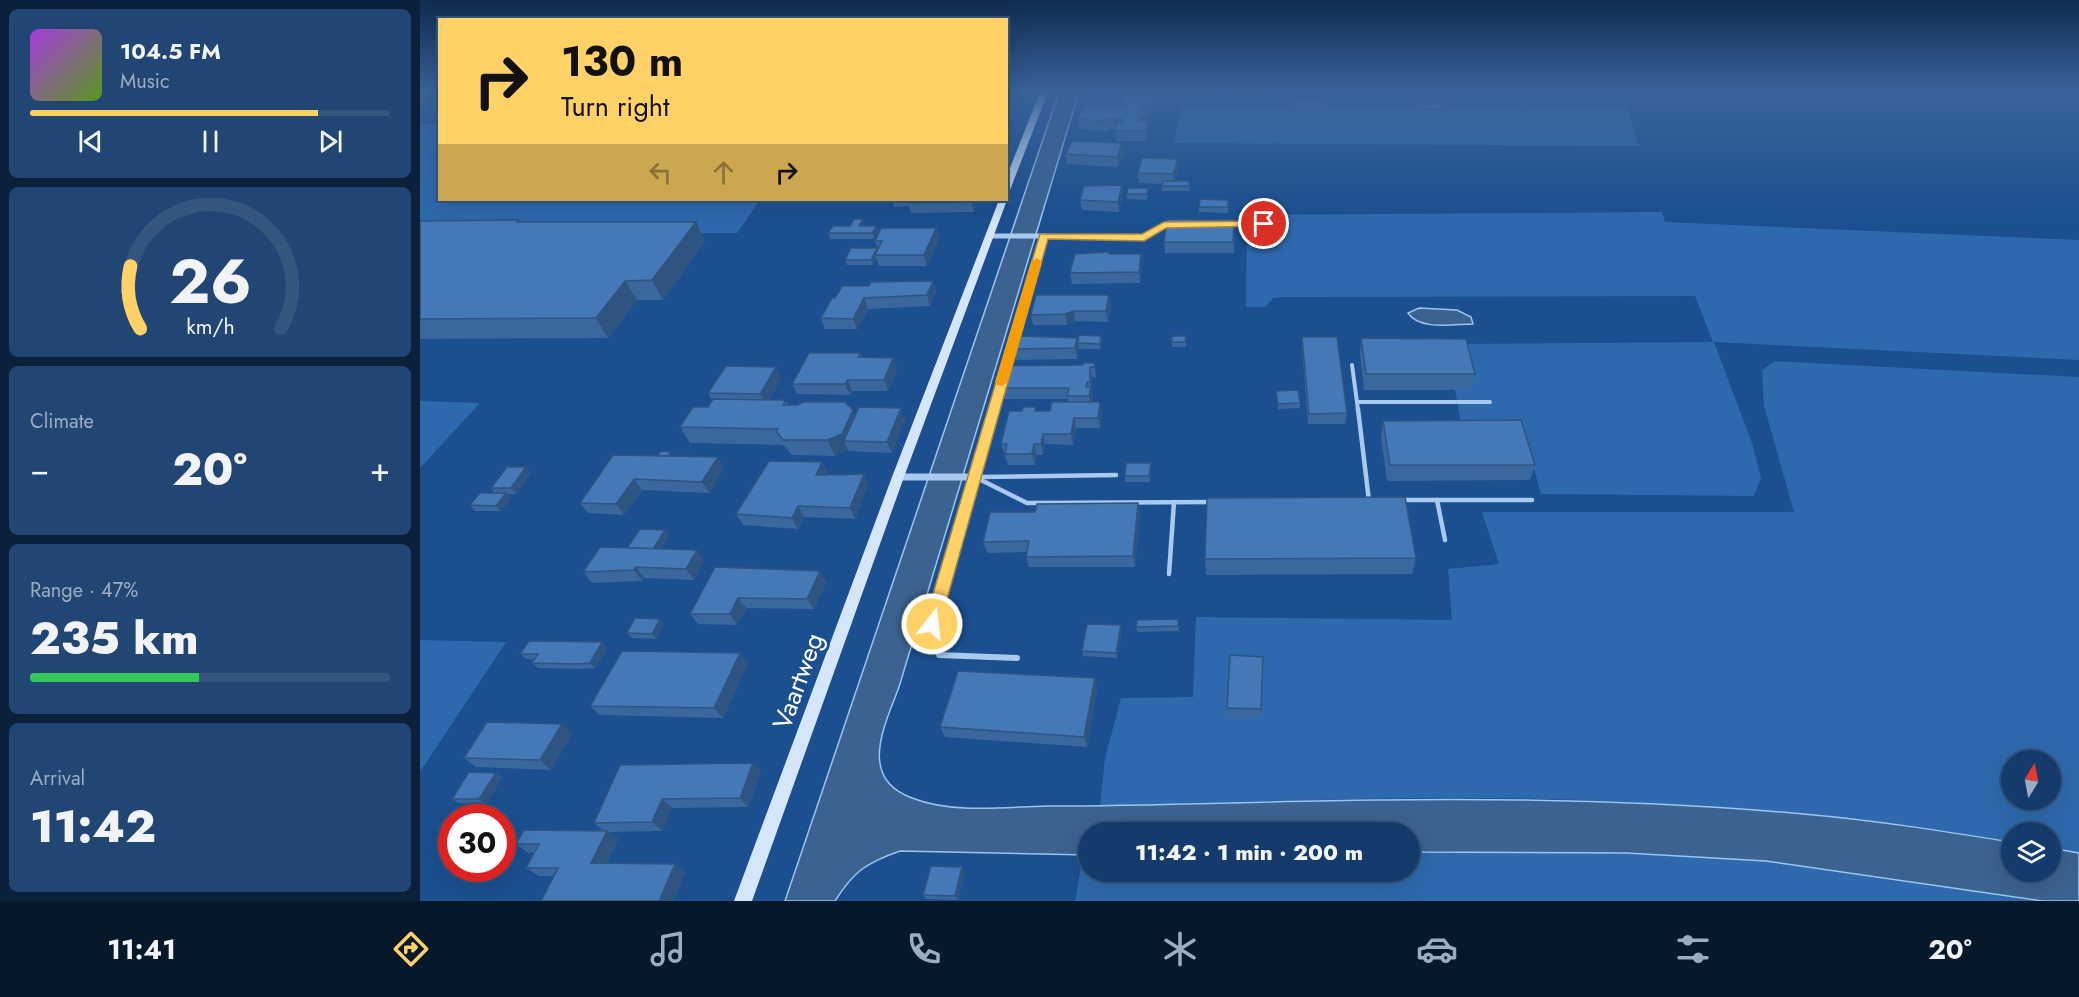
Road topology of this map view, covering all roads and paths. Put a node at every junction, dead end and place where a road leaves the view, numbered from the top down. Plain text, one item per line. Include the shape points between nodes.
1 (1028, 134) edge
2 (1008, 185) edge
3 (1003, 201) edge
4 (1219, 224) edge
5 (1264, 224) dead end
6 (1175, 225) edge
7 (989, 236) junction
8 (1044, 236) junction
9 (1352, 365) dead end
10 (1357, 402) junction
11 (1490, 402) dead end
12 (1116, 475) dead end
13 (898, 477) junction
14 (975, 477) junction
15 (1392, 500) edge
16 (1437, 500) junction
17 (1532, 500) dead end
18 (1358, 501) edge
19 (1369, 501) junction
20 (1380, 501) edge
21 (1174, 502) junction
22 (1220, 502) edge
23 (1445, 540) dead end
24 (1169, 574) dead end
25 (932, 624) joint
26 (1017, 658) dead end
27 (744, 901) edge

1 - 2 street
3 - 7 street, Vaartweg
4 - 5 lane
6 - 8 lane via 1164,225 1144,237
7 - 8 street
7 - 13 street, Vaartweg
8 - 14 street
9 - 10 lane
10 - 11 lane
10 - 19 lane
12 - 14 lane
13 - 14 street
13 - 27 street, Vaartweg
14 - 21 lane via 1027,503
14 - 25 street
15 - 16 lane
16 - 17 lane
16 - 23 lane
18 - 19 lane
19 - 20 lane
21 - 22 lane
21 - 24 lane
25 - 26 lane via 939,655

